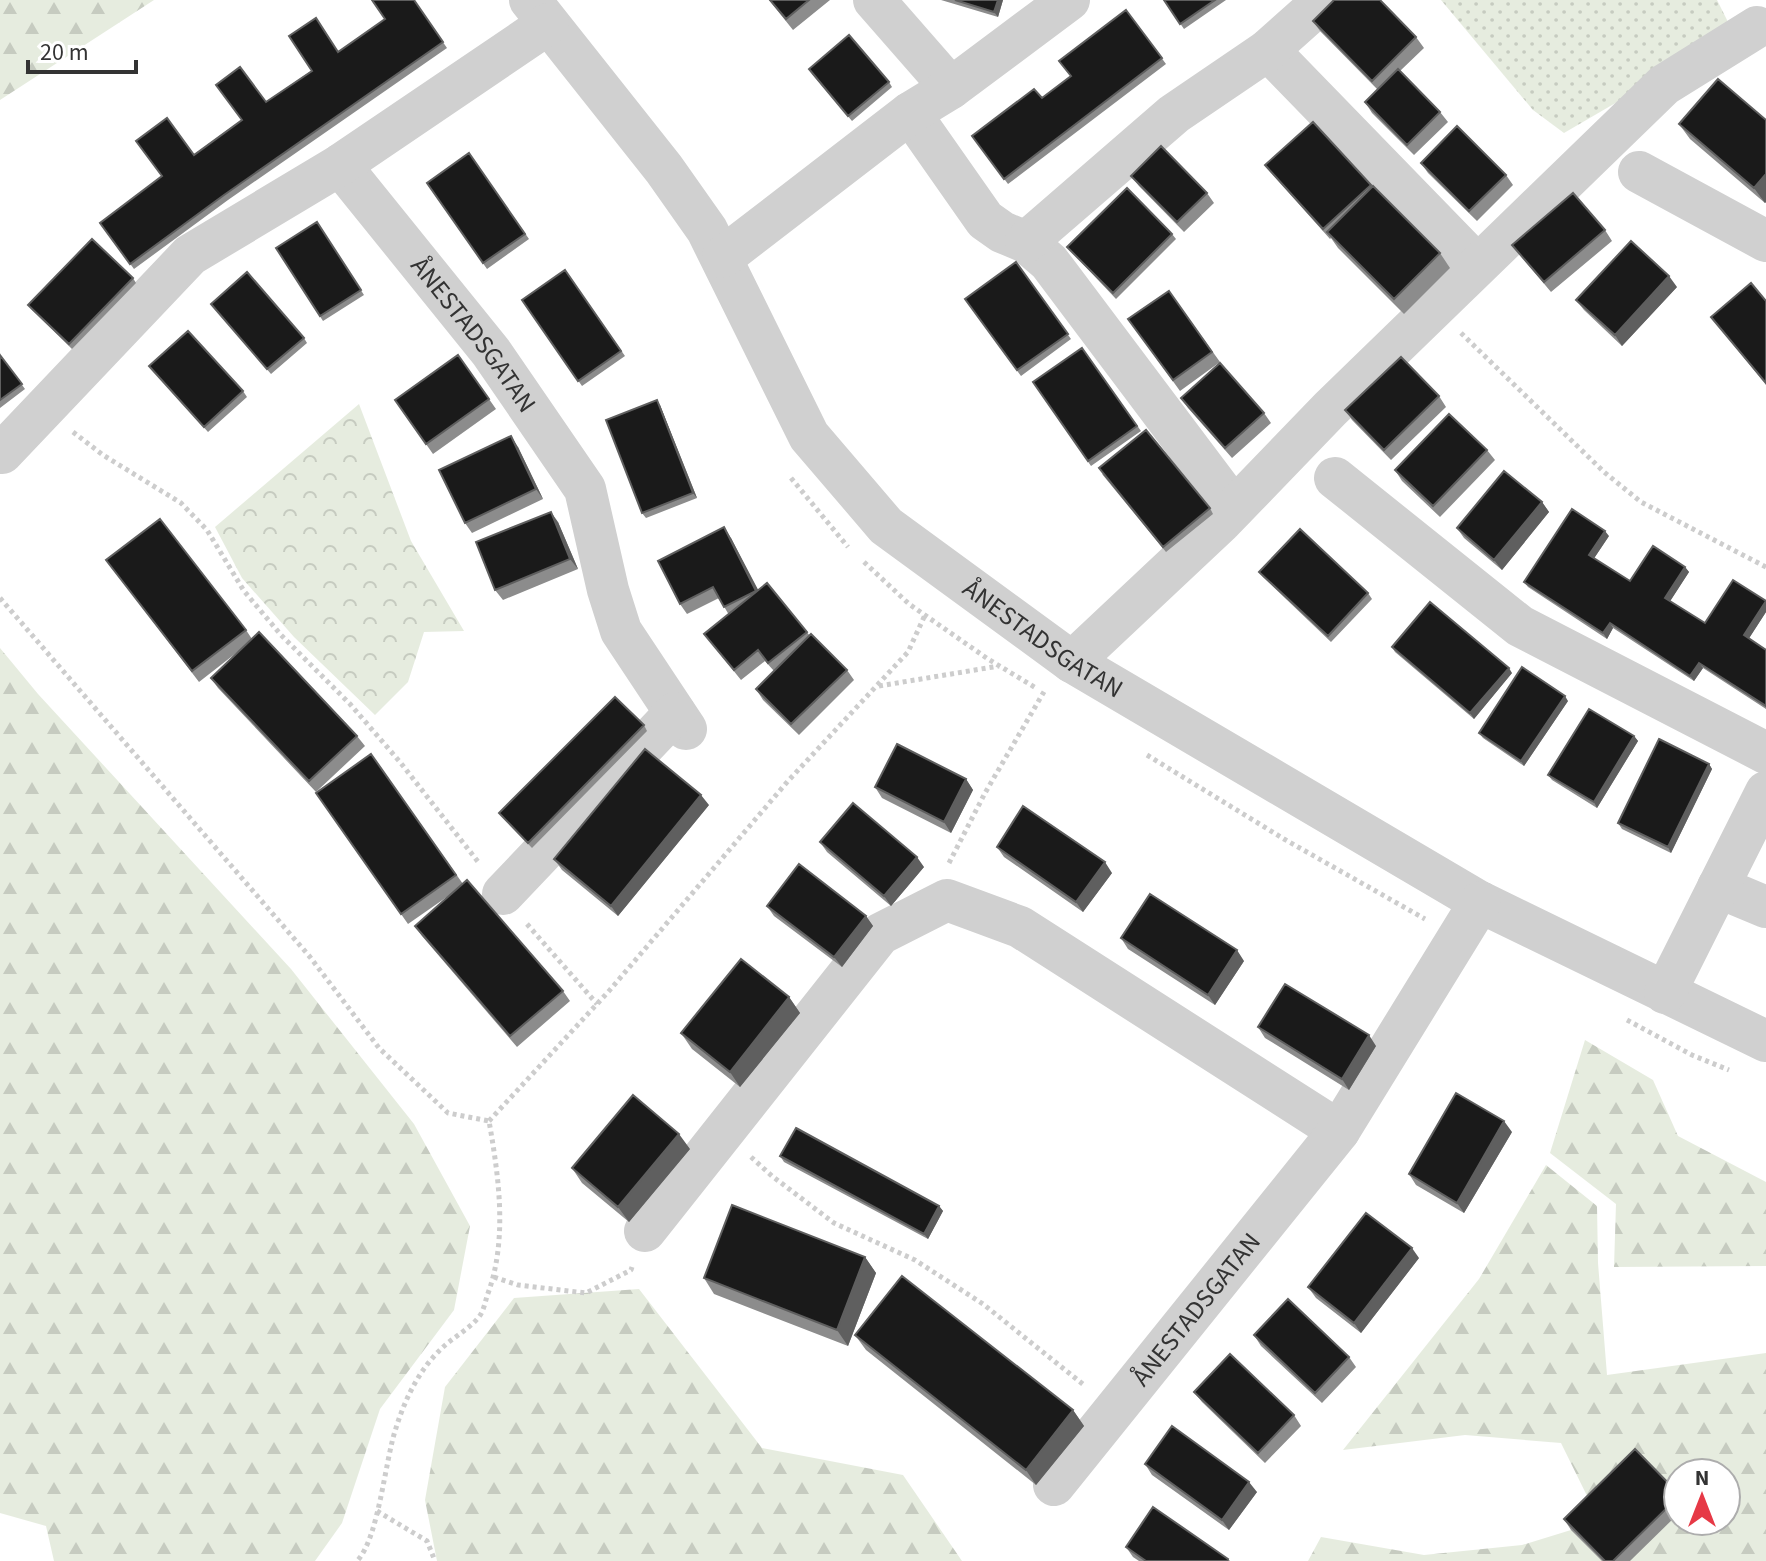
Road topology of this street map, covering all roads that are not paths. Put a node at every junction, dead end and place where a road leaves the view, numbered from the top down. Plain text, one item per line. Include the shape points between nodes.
1 (874, 0) edge
2 (1069, 0) edge
3 (1308, 5) edge
4 (539, 12) edge
5 (1757, 27) dead end
6 (1268, 50) junction
7 (951, 88) junction
8 (910, 113) junction
9 (340, 165) junction
10 (1639, 172) dead end
11 (1766, 241) edge
12 (1026, 242) junction
13 (723, 257) junction
14 (1477, 265) junction
15 (2, 453) edge
16 (1335, 478) dead end
17 (1234, 508) junction
18 (1072, 662) junction
19 (1766, 753) edge
20 (1766, 792) edge
21 (1718, 887) junction
22 (503, 894) road end
23 (1480, 902) junction
24 (1766, 907) edge
25 (1665, 993) junction
26 (1766, 1041) edge
27 (1339, 1131) junction
28 (645, 1231) road end
29 (1054, 1485) dead end

1 - 7 street
2 - 7 street
3 - 6 street
4 - 9 street, ÅNESTADSGATAN
4 - 13 street, ÅNESTADSGATAN via 664,169
5 - 14 street via 1664,85
6 - 12 street via 1174,114
6 - 14 street
7 - 8 street
8 - 12 street via 985,220
8 - 13 street
9 - 15 street, ÅNESTADSGATAN via 190,255
9 - 22 street, ÅNESTADSGATAN via 491,352 585,489 621,631 680,721
10 - 11 street
12 - 17 street via 1049,262
13 - 18 street, ÅNESTADSGATAN via 809,436 886,526
14 - 17 street
16 - 19 street via 1520,626
17 - 18 street
18 - 23 street, ÅNESTADSGATAN
20 - 21 street
21 - 24 street
21 - 25 street
23 - 25 street, ÅNESTADSGATAN
23 - 27 street, ÅNESTADSGATAN
25 - 26 street, ÅNESTADSGATAN
27 - 28 street via 1020,927 947,900 880,934
27 - 29 street, ÅNESTADSGATAN

